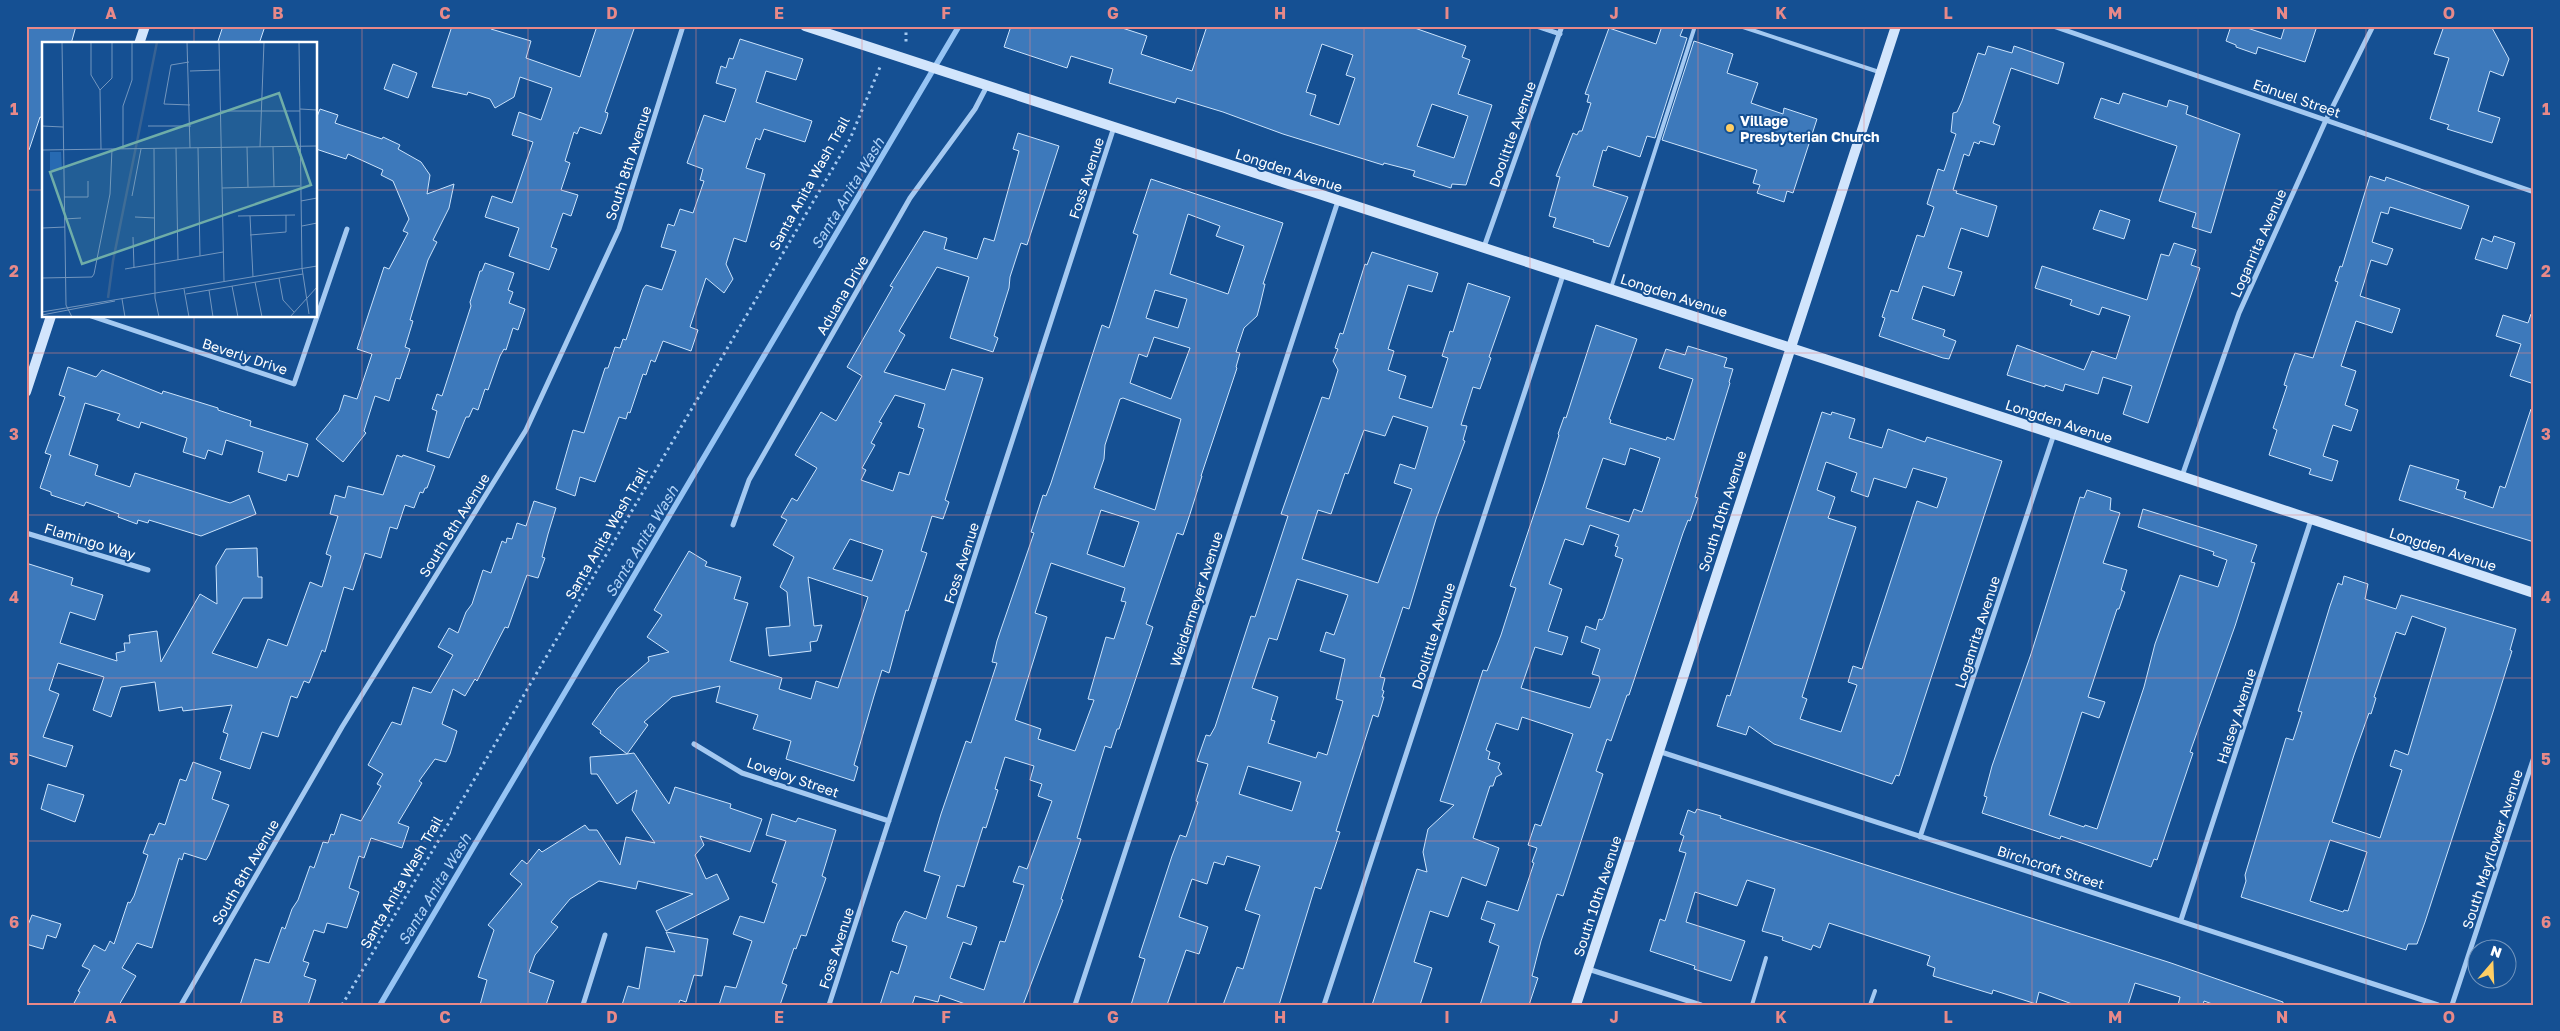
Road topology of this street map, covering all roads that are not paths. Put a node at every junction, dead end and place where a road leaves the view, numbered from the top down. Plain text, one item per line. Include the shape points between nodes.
1 (145, 26) edge
2 (683, 26) edge
3 (805, 26) edge
4 (1536, 26) edge
5 (1562, 26) edge
6 (1695, 26) edge
7 (1740, 26) edge
8 (1896, 26) edge
9 (2052, 26) edge
10 (2374, 26) edge
11 (1560, 34) junction
12 (140, 42) edge
13 (1881, 73) junction
14 (987, 85) junction
15 (2326, 120) junction
16 (1114, 127) junction
17 (2534, 192) edge
18 (1338, 200) junction
19 (347, 229) dead end
20 (1483, 248) junction
21 (1563, 274) junction
22 (1611, 289) junction
23 (318, 314) edge
24 (50, 318) edge
25 (97, 318) edge
26 (317, 318) edge
27 (1789, 347) junction
28 (26, 392) edge
29 (2054, 434) junction
30 (2182, 476) junction
31 (2312, 520) junction
32 (733, 525) dead end
33 (26, 533) edge
34 (148, 570) dead end
35 (2534, 593) edge
36 (694, 744) dead end
37 (1658, 751) junction
38 (2534, 756) edge
39 (889, 821) junction
40 (1920, 837) junction
41 (2181, 920) junction
42 (605, 935) dead end
43 (1766, 958) dead end
44 (1588, 969) junction
45 (1875, 991) dead end
46 (181, 1005) edge
47 (583, 1005) edge
48 (829, 1005) edge
49 (1076, 1005) edge
50 (1324, 1005) edge
51 (1576, 1005) edge
52 (1701, 1005) edge
53 (1752, 1005) edge
54 (1870, 1005) edge
55 (2438, 1005) edge
56 (2452, 1005) edge

1 - 12 street
2 - 46 street, South 8th Avenue via 619,228 526,430 342,727
3 - 14 street, Longden Avenue
4 - 11 street
5 - 11 street, Doolittle Avenue
6 - 22 lane
7 - 13 lane
8 - 13 street, South 10th Avenue
9 - 15 street, Ednuel Street
10 - 15 street, Loganrita Avenue
11 - 20 street, Doolittle Avenue
13 - 27 street, South 10th Avenue
14 - 16 street, Longden Avenue
14 - 32 street, Aduana Drive via 975,109 910,198 749,480
15 - 17 street, Ednuel Street
15 - 30 street, Loganrita Avenue via 2239,313
16 - 18 street, Longden Avenue
16 - 39 street, Foss Avenue
18 - 20 street, Longden Avenue
18 - 49 street, Weidermeyer Avenue
19 - 23 street, Beverly Drive
20 - 21 street, Longden Avenue
21 - 22 street, Longden Avenue
21 - 50 street, Doolittle Avenue
22 - 27 street, Longden Avenue
24 - 28 street
25 - 26 street, Beverly Drive via 294,384
27 - 29 street, Longden Avenue
27 - 37 street, South 10th Avenue
29 - 30 street, Longden Avenue
29 - 40 street, Loganrita Avenue
30 - 31 street, Longden Avenue
31 - 35 street, Longden Avenue
31 - 41 street, Halsey Avenue
33 - 34 street, Flamingo Way
36 - 39 street, Lovejoy Street via 742,773
37 - 40 street, Birchcroft Street
37 - 44 street, South 10th Avenue
38 - 56 street, South Mayflower Avenue
39 - 48 street, Foss Avenue
40 - 41 street, Birchcroft Street
41 - 55 street, Birchcroft Street
42 - 47 street
43 - 53 lane
44 - 51 street, South 10th Avenue
44 - 52 street
45 - 54 lane

